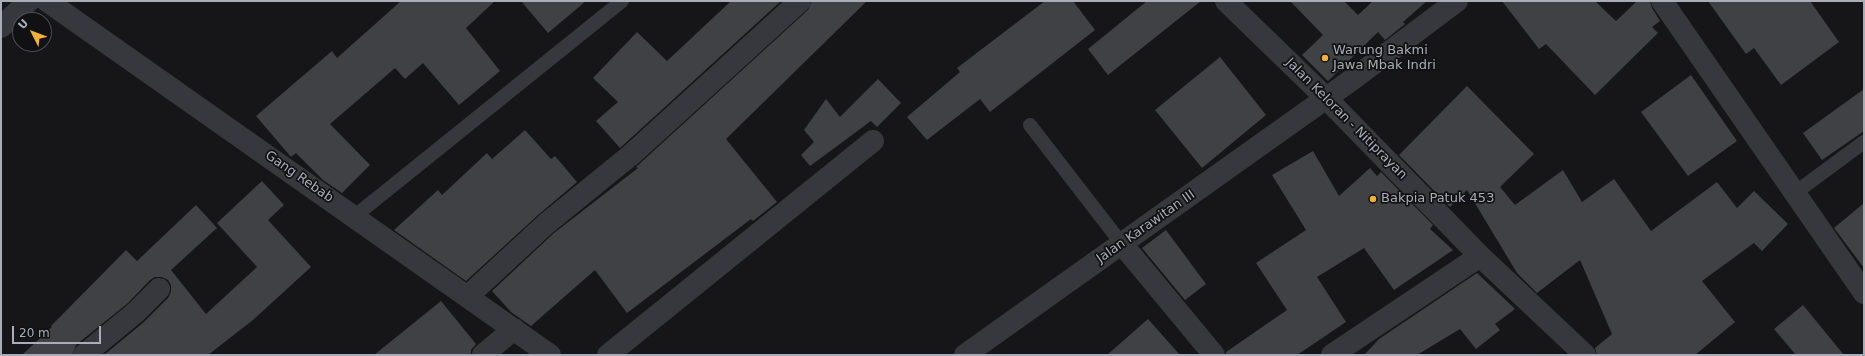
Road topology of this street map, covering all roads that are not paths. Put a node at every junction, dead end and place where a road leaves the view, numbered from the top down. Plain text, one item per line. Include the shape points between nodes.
1 (29, 1) edge
2 (47, 1) edge
3 (622, 1) edge
4 (800, 1) edge
5 (1226, 1) edge
6 (1457, 1) edge
7 (1662, 1) edge
8 (1, 27) edge
9 (1326, 98) junction
10 (1030, 125) dead end
11 (873, 140) dead end
12 (1864, 142) edge
13 (1795, 193) junction
14 (355, 216) junction
15 (1122, 244) junction
16 (1480, 256) junction
17 (159, 289) dead end
18 (1864, 293) edge
19 (468, 296) junction
20 (514, 329) junction
21 (84, 355) edge
22 (483, 355) edge
23 (550, 355) edge
24 (608, 355) edge
25 (965, 355) edge
26 (1214, 355) edge
27 (1332, 355) edge
28 (1585, 355) edge

1 - 8 street
2 - 14 street, Gang Rebab
3 - 14 lane
4 - 19 street via 632,154 546,224
5 - 9 street, Jalan Keloran - Nitiprayan
6 - 9 street, Jalan Karawitan III
7 - 13 street
9 - 15 street, Jalan Karawitan III
9 - 16 street, Jalan Keloran - Nitiprayan
10 - 15 lane
11 - 24 street
12 - 13 lane
13 - 18 street
14 - 19 street, Gang Rebab
15 - 25 street, Jalan Karawitan III
15 - 26 street
16 - 27 street
16 - 28 street, Jalan Keloran - Nitiprayan
17 - 21 street via 136,312
19 - 20 street, Gang Rebab
20 - 22 street
20 - 23 street, Gang Rebab

